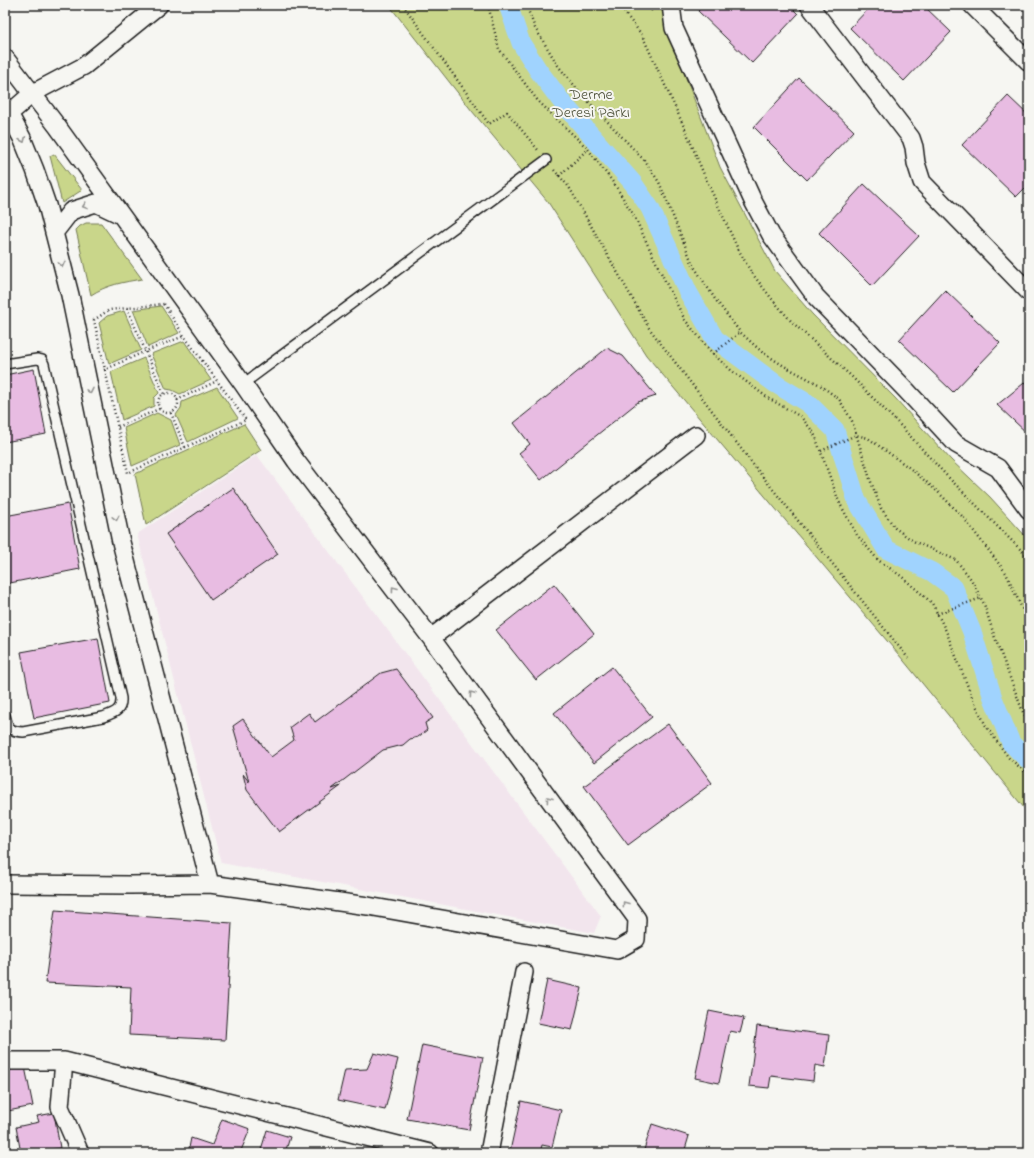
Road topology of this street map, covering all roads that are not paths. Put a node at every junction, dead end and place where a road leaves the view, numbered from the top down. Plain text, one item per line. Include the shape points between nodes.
1 (159, 5) edge
2 (671, 5) edge
3 (808, 5) edge
4 (972, 5) edge
5 (5, 58) edge
6 (1028, 60) edge
7 (32, 94) junction
8 (7, 110) edge
9 (546, 160) road end
10 (121, 215) junction
11 (54, 233) junction
12 (1029, 292) edge
13 (5, 364) edge
14 (243, 384) junction
15 (696, 435) dead end
16 (1029, 510) edge
17 (431, 638) junction
18 (5, 715) edge
19 (5, 884) edge
20 (210, 884) junction
21 (524, 972) dead end
22 (5, 1061) edge
23 (64, 1061) junction
24 (80, 1153) edge
25 (430, 1153) edge
26 (489, 1153) edge

1 - 7 street via 84,66
2 - 16 street via 674,28 771,235 816,297 956,444 998,468
3 - 12 street via 911,138 922,182
4 - 6 street
5 - 7 street
7 - 8 street
7 - 10 street
8 -> 11 street via 35,170
9 - 14 lane
10 -> 11 street via 96,203 71,211
10 - 14 street
11 -> 20 street via 70,295 121,542
13 - 18 lane via 37,359 42,360 44,364 121,704 113,714 103,717 22,732 11,729
17 -> 14 street via 296,461
15 - 17 street
20 -> 17 street via 368,906 617,950 636,939 637,919
19 - 20 street
21 - 26 street
22 - 23 street
23 - 24 street via 60,1107
23 - 25 street

